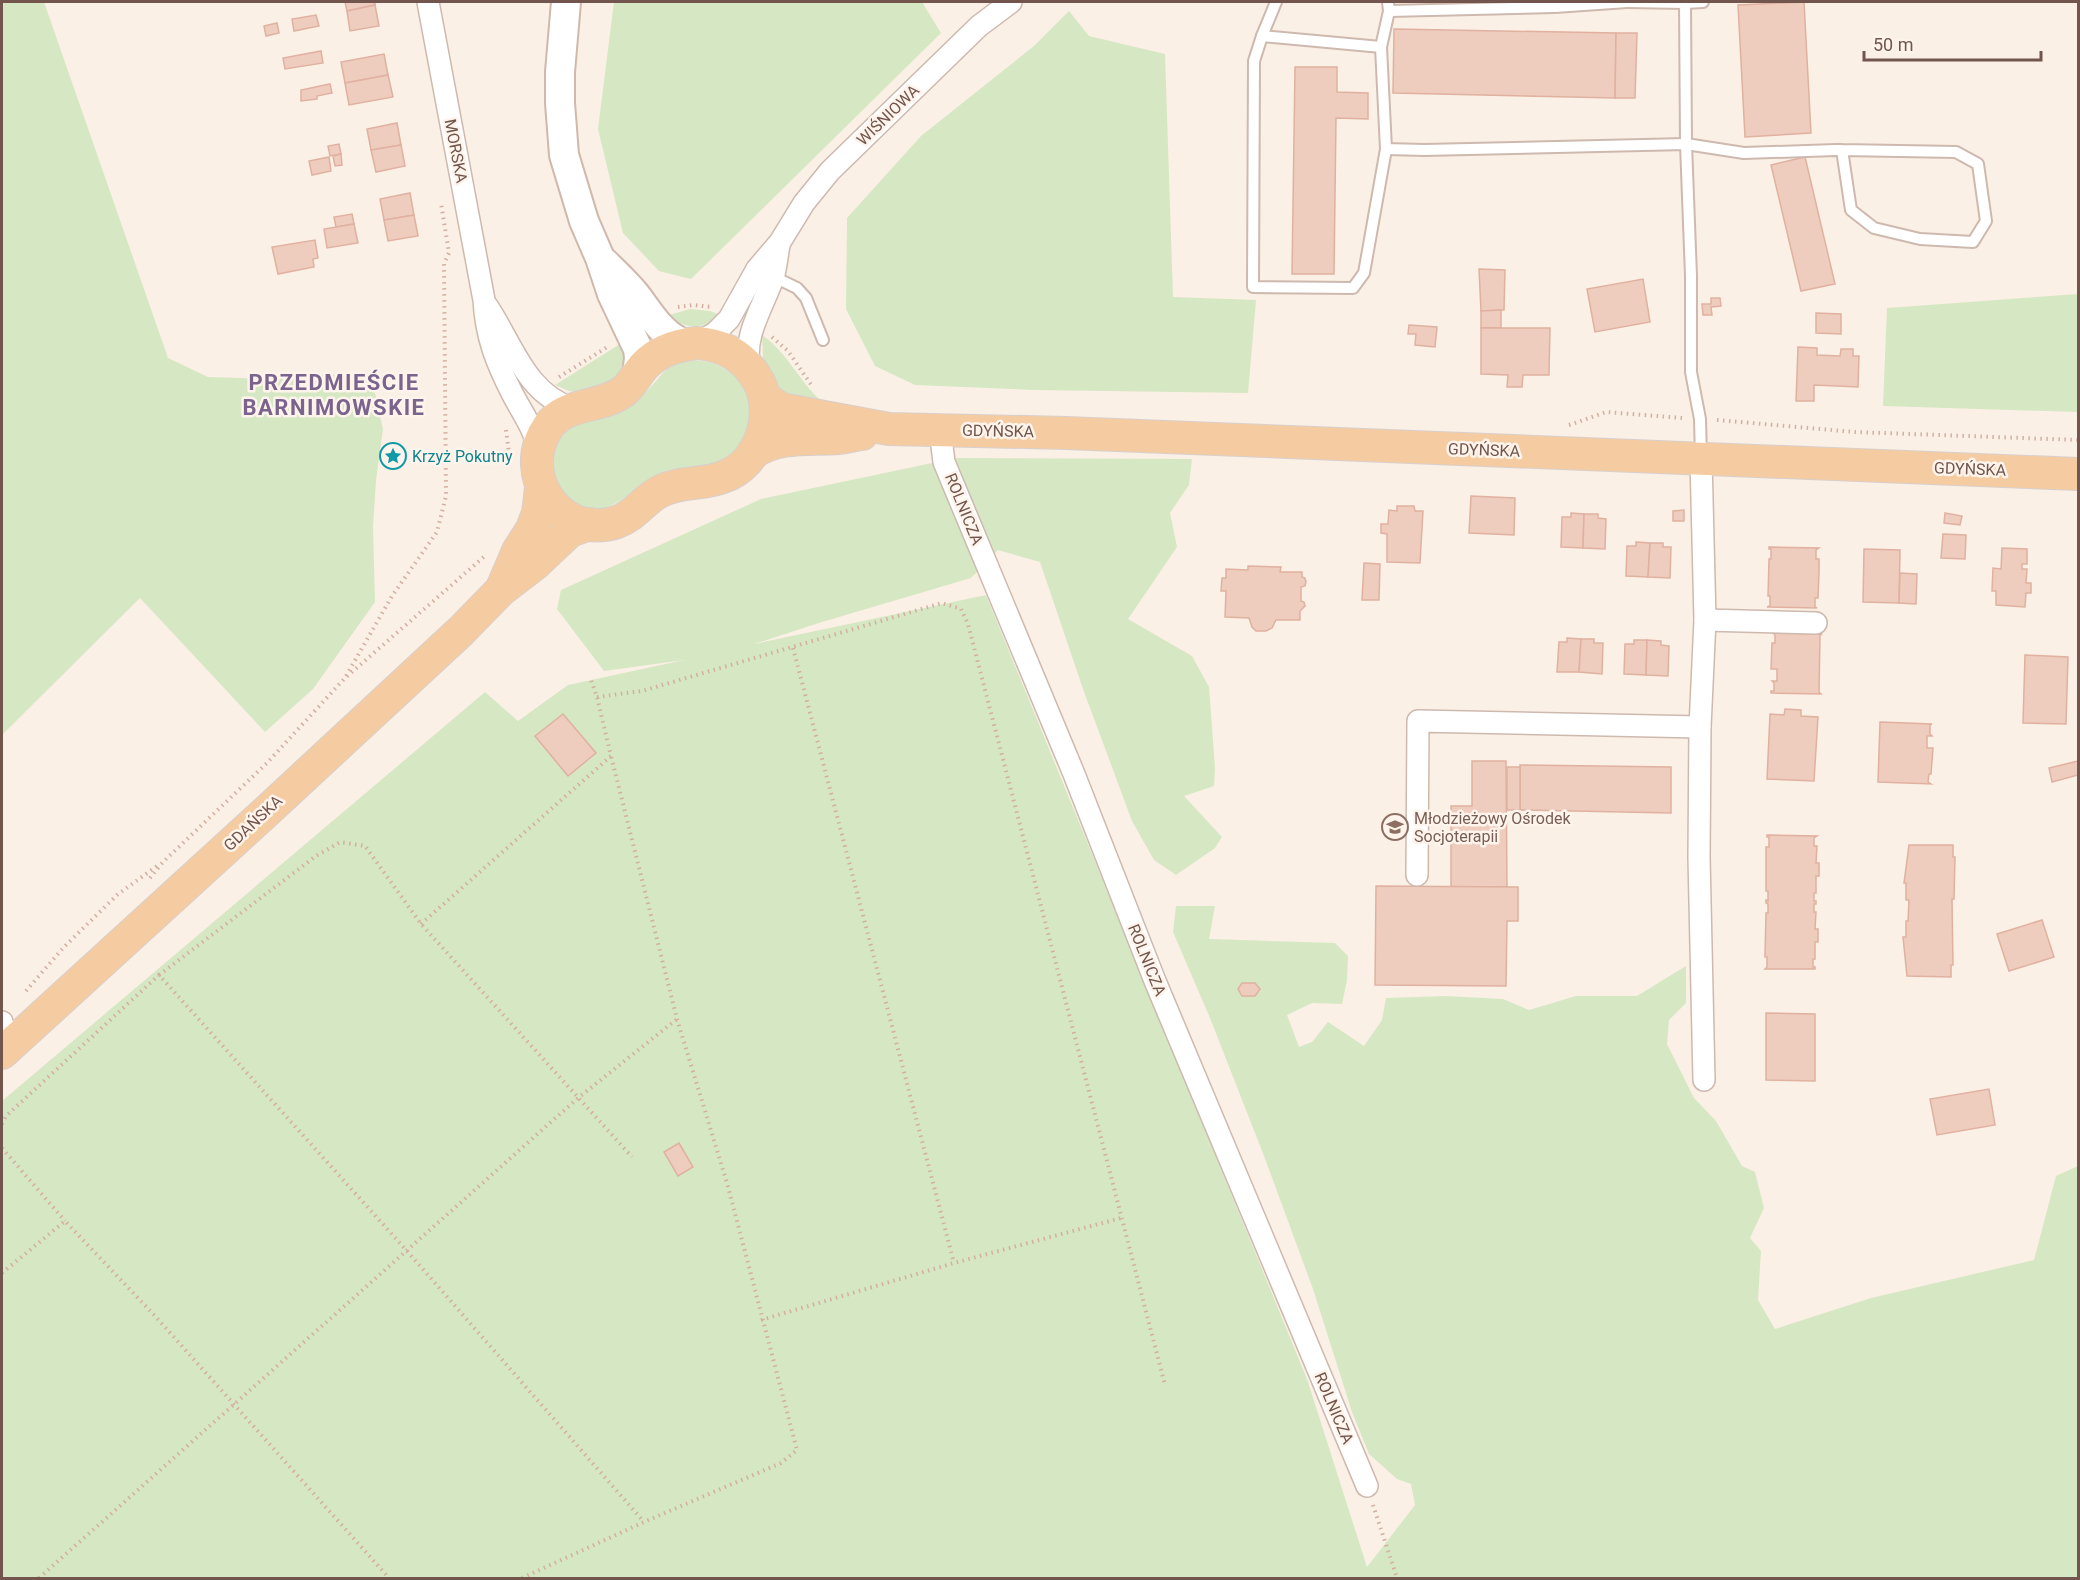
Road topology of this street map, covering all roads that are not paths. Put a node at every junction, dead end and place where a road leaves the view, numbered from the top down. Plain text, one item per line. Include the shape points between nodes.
1 (428, 2) edge
2 (566, 2) edge
3 (1011, 2) edge
4 (1276, 2) edge
5 (1627, 2) edge
6 (1685, 2) edge
7 (1703, 2) edge
8 (1389, 6) edge
9 (1262, 36) junction
10 (1381, 47) junction
11 (1686, 144) junction
12 (1386, 149) junction
13 (1842, 150) junction
14 (765, 273) junction
15 (484, 300) junction
16 (642, 325) junction
17 (823, 340) dead end
18 (691, 343) junction
19 (750, 368) junction
20 (637, 376) junction
21 (765, 398) junction
22 (572, 408) junction
23 (889, 429) junction
24 (940, 430) junction
25 (753, 453) junction
26 (524, 455) junction
27 (1701, 459) junction
28 (2079, 474) edge
29 (541, 488) junction
30 (590, 524) junction
31 (501, 590) junction
32 (1705, 620) junction
33 (1816, 623) dead end
34 (1700, 727) junction
35 (1417, 875) dead end
36 (6, 1038) edge
37 (1704, 1080) dead end
38 (1367, 1486) road end

1 - 15 street, MORSKA
2 - 16 main road via 560,82 564,155 600,258 634,292
3 - 14 street, WIŚNIOWA via 979,26 830,171 794,218
4 - 9 lane
5 - 6 lane
5 - 8 lane via 1555,7
6 - 7 lane
6 - 11 lane
8 - 10 lane
9 - 10 lane
9 - 12 lane via 1254,61 1253,287 1353,288 1364,273
10 - 12 lane
11 - 12 lane
11 - 13 lane via 1744,153
11 - 27 lane via 1691,372 1700,419
13 - 13 lane via 1851,210 1874,228 1920,239 1973,242 1986,221 1978,164 1956,152
14 - 17 lane via 796,288 806,298
14 - 18 street, WIŚNIOWA via 715,333
14 - 19 street, WIŚNIOWA via 748,345
15 - 22 street, MORSKA via 532,381 557,404
15 - 26 street, MORSKA via 489,342 533,431
16 - 18 main road
16 - 20 main road
18 - 19 main road via 726,349
18 - 20 main road via 671,347 652,358
19 - 21 main road
20 - 22 main road via 612,398
21 - 23 main road, GDYŃSKA via 781,409
21 - 25 main road via 766,419
22 - 26 main road via 555,418
23 - 24 main road, GDYŃSKA
23 - 25 main road, GDYŃSKA via 840,438 782,441
24 - 27 main road, GDYŃSKA
24 - 38 street, ROLNICZA via 944,462 1164,1003
25 - 30 main road via 732,474 675,485 651,497 629,517 609,524
26 - 29 main road, GDAŃSKA via 537,465
27 - 28 main road, GDYŃSKA
27 - 32 street
29 - 30 main road via 561,513
29 - 31 main road, GDAŃSKA via 532,529
30 - 31 main road, GDAŃSKA via 570,531
31 - 36 main road, GDAŃSKA via 268,810
32 - 33 street
32 - 34 street
34 - 35 street via 1418,721
34 - 37 street

